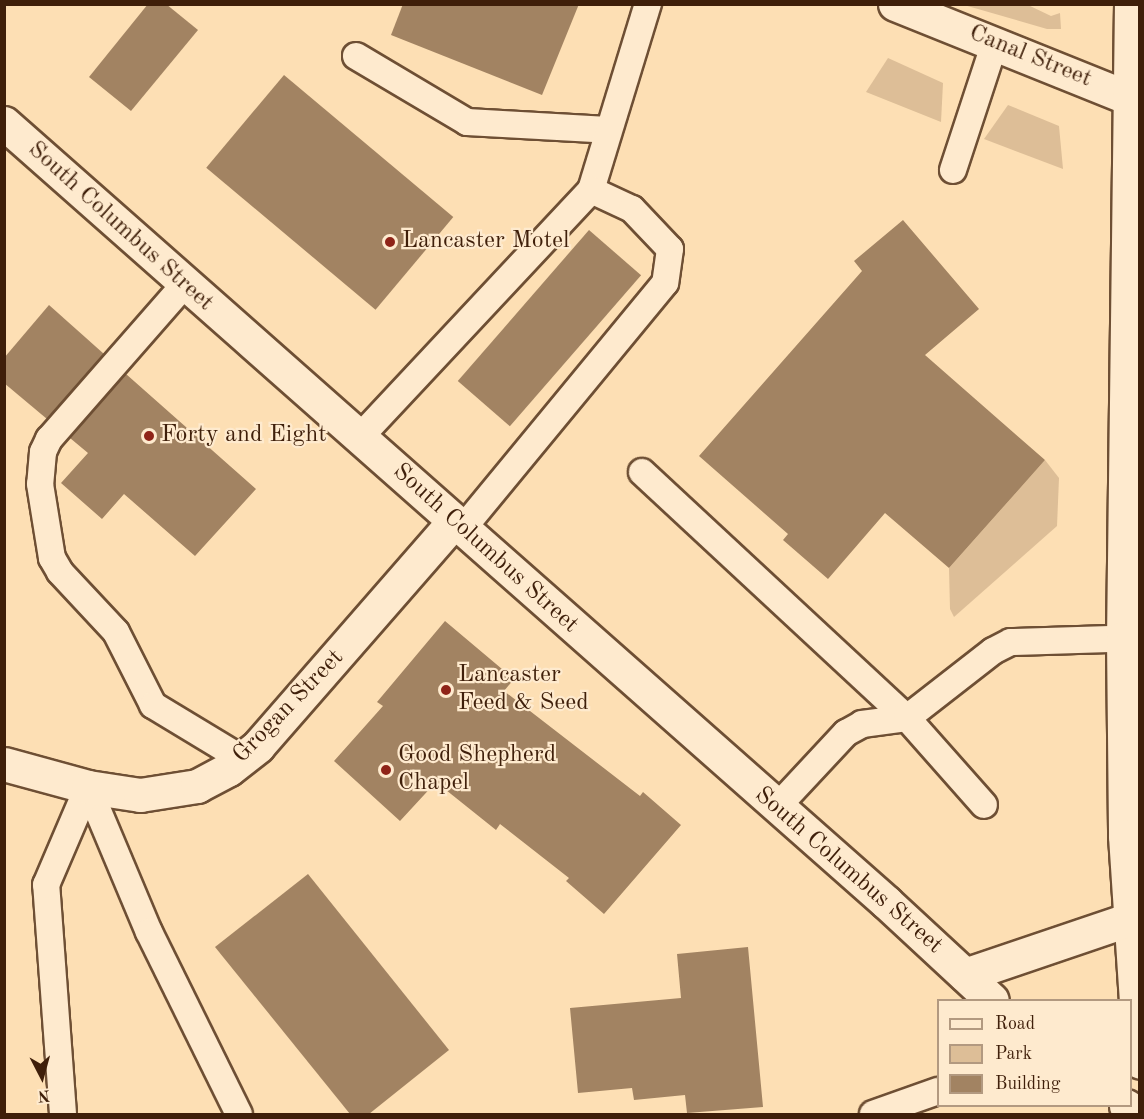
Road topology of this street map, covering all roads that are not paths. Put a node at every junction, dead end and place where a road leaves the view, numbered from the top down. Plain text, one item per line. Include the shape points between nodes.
1 (648, 4) edge
2 (896, 4) edge
3 (1131, 4) edge
4 (995, 42) junction
5 (356, 56) dead end
6 (1129, 98) junction
7 (4, 123) edge
8 (608, 130) junction
9 (1134, 144) edge
10 (953, 170) dead end
11 (591, 190) junction
12 (184, 285) junction
13 (359, 438) junction
14 (642, 472) dead end
15 (458, 525) junction
16 (1131, 638) edge
17 (907, 718) junction
18 (242, 759) junction
19 (4, 765) edge
20 (88, 787) junction
21 (984, 805) dead end
22 (776, 808) junction
23 (1134, 930) edge
24 (965, 975) junction
25 (991, 999) edge
26 (1140, 1062) edge
27 (937, 1092) edge
28 (63, 1114) edge
29 (239, 1114) edge
30 (873, 1114) edge

1 - 8 lane
2 - 4 street, Canal Street
3 - 6 street
4 - 6 street, Canal Street
4 - 10 lane
5 - 8 lane via 467,122
6 - 9 street
7 - 12 street, South Columbus Street
8 - 11 lane
9 - 16 street
11 - 13 lane
11 - 15 lane via 632,209 670,249 664,283
12 - 13 street, South Columbus Street
12 - 18 lane via 49,439 43,452 40,484 52,558 60,572 116,632 153,705
13 - 15 street, South Columbus Street
14 - 17 lane
15 - 18 street, Grogan Street
15 - 22 street, South Columbus Street
16 - 17 lane via 1011,642 993,651
16 - 23 street via 1125,836
17 - 21 lane
17 - 22 lane via 862,724 846,733
18 - 20 street, Grogan Street via 197,786 169,793 140,795
19 - 20 street, Grogan Street
20 - 28 lane via 46,885
20 - 29 lane via 149,932
22 - 24 street, South Columbus Street
23 - 24 street
23 - 26 street
24 - 25 street, South Columbus Street
27 - 30 lane

